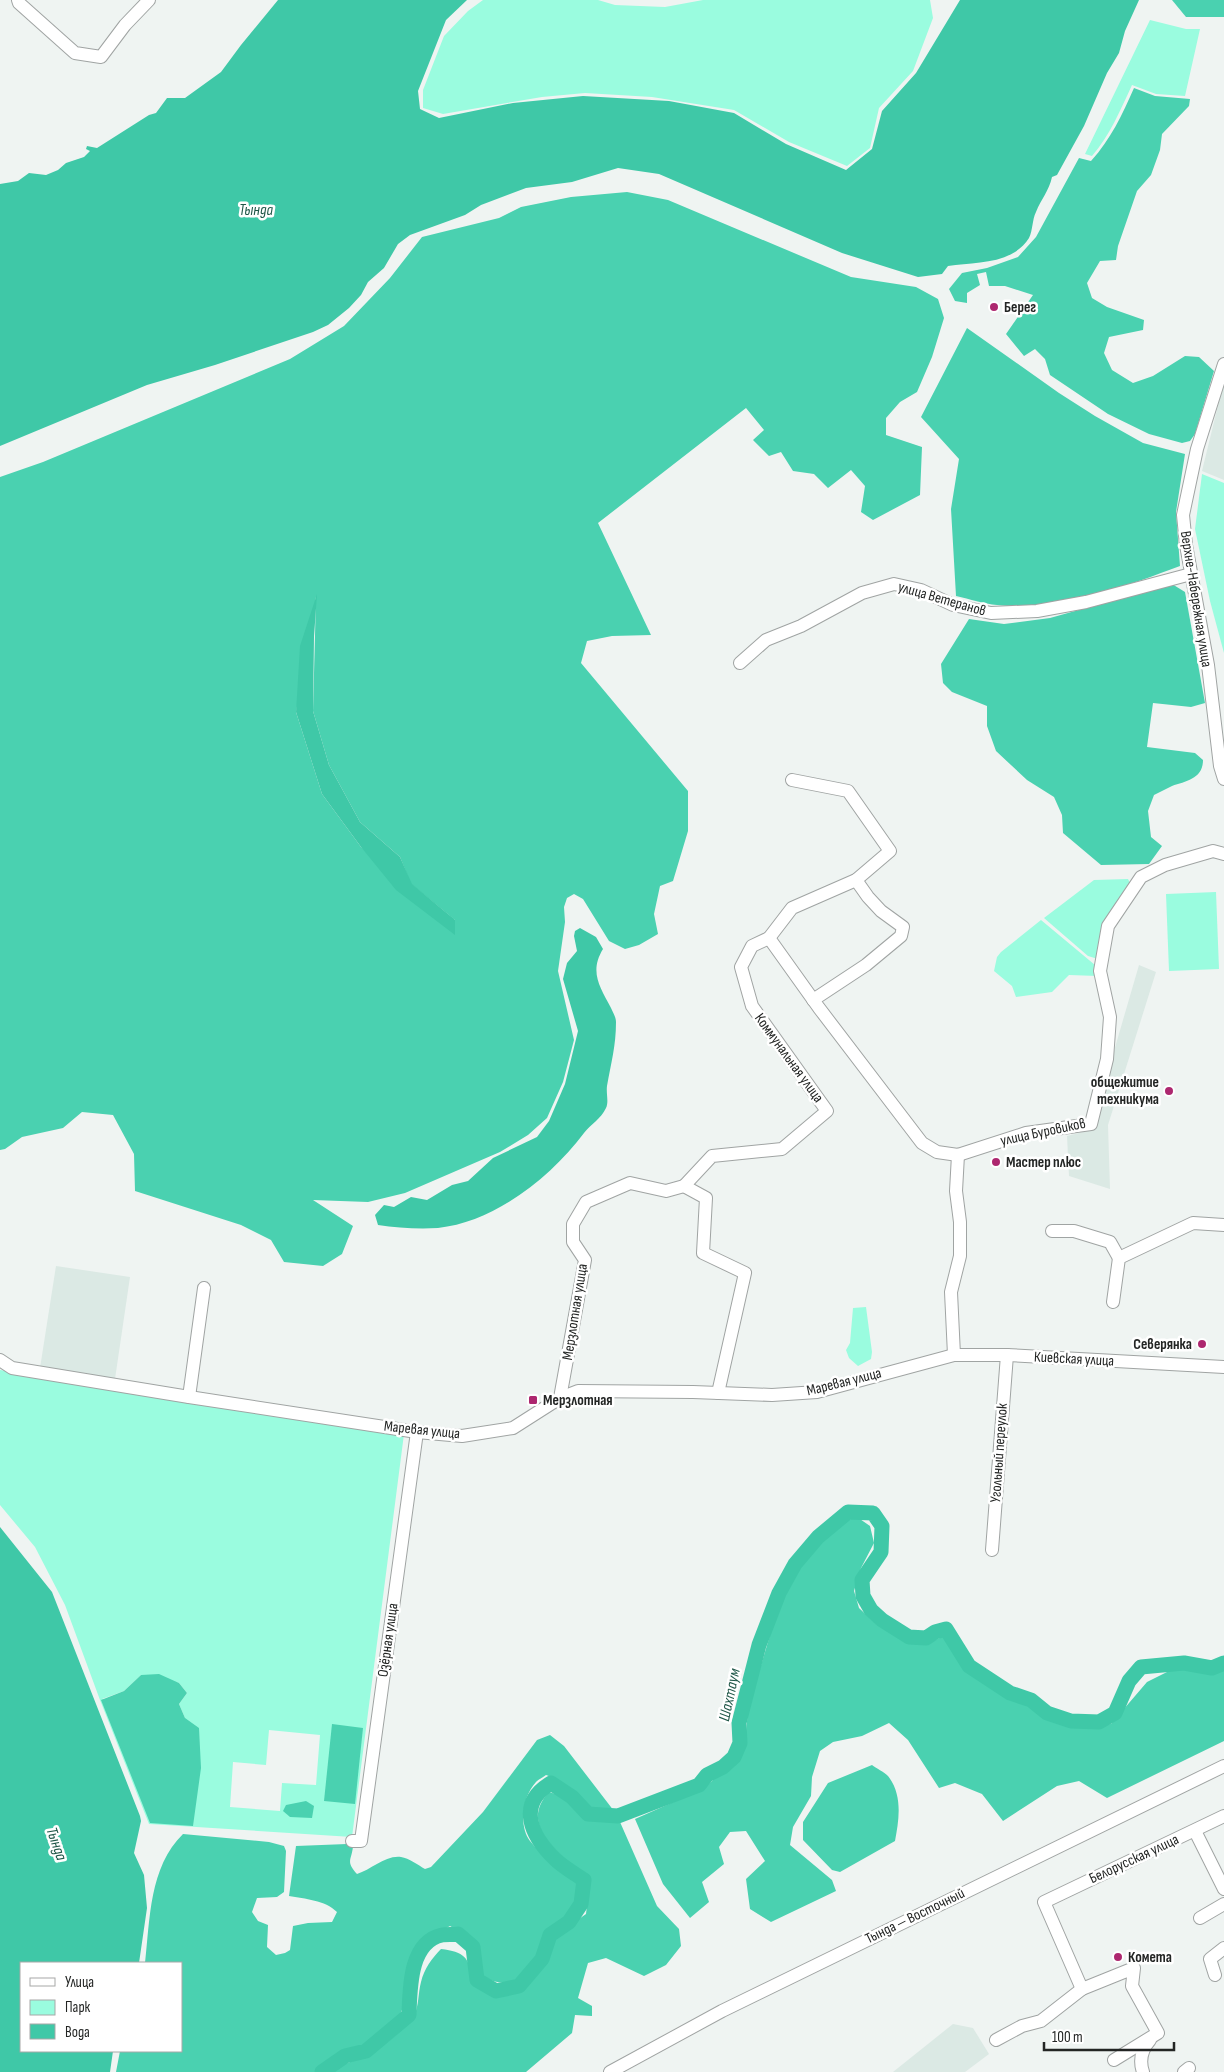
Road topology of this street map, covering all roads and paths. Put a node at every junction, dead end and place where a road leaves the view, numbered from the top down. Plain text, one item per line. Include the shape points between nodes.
1 (18, 0) edge
2 (149, 0) edge
3 (1224, 364) edge
4 (1191, 574) junction
5 (740, 663) dead end
6 (1224, 779) edge
7 (792, 780) dead end
8 (1224, 854) edge
9 (856, 880) junction
10 (769, 938) junction
11 (813, 1000) junction
12 (958, 1155) junction
13 (684, 1186) junction
14 (1224, 1225) edge
15 (1052, 1231) dead end
16 (1119, 1258) junction
17 (204, 1288) dead end
18 (1113, 1302) dead end
19 (954, 1354) junction
20 (1007, 1355) junction
21 (0, 1360) edge
22 (1224, 1367) edge
23 (718, 1393) junction
24 (189, 1397) junction
25 (560, 1398) junction
26 (417, 1432) junction
27 (992, 1550) dead end
28 (1224, 1766) edge
29 (1224, 1816) edge
30 (1195, 1831) junction
31 (352, 1841) dead end
32 (1224, 1889) edge
33 (1224, 1904) edge
34 (1200, 1918) dead end
35 (1224, 1948) edge
36 (1215, 1975) dead end
37 (1082, 1989) junction
38 (1158, 2033) junction
39 (996, 2040) dead end
40 (1114, 2060) dead end
41 (610, 2072) edge
42 (1143, 2072) edge

1 - 2 street via 75,53 100,57
3 - 4 street, Верхне-Набережная улица via 1185,498 1183,515
4 - 5 street, улица Ветеранов via 1086,602 1038,611 991,613 953,605 921,590 894,584 862,593 802,626 766,640
4 - 6 street, Верхне-Набережная улица
7 - 9 street via 848,791 890,851
8 - 12 street, улица Буровиков via 1213,851 1165,865 1141,877 1108,926 1100,971 1110,1017 1107,1059 1091,1124 1026,1133
9 - 10 street via 792,908
9 - 11 street via 881,911 903,927 902,936 866,965
10 - 11 street, улица Буровиков
10 - 13 street, Коммунальная улица via 752,946 741,967 752,1006 828,1111 782,1149 712,1156
11 - 12 street, улица Буровиков via 922,1143 937,1152
12 - 19 street via 956,1192 960,1256 951,1292
13 - 23 street via 706,1198 703,1253 745,1273
13 - 25 street, Мерзлотная улица via 666,1191 630,1183 586,1202 573,1224 573,1242 586,1260
14 - 16 street via 1193,1223
15 - 16 street via 1074,1231 1110,1242
16 - 18 street
17 - 24 street
19 - 20 street, Киевская улица
19 - 23 street, Маревая улица via 816,1392 772,1395
20 - 22 street, Киевская улица
20 - 27 street, Угольный переулок
21 - 24 street, Маревая улица via 12,1368
23 - 25 street, Маревая улица via 578,1391
24 - 26 street, Маревая улица
25 - 26 street, Маревая улица via 513,1428 462,1436
26 - 31 street, Озёрная улица via 360,1841
28 - 41 street, Тында — Восточный via 722,2011
29 - 30 street, Белорусская улица
30 - 32 street
30 - 37 street, Белорусская улица via 1044,1902
33 - 34 street
35 - 36 street via 1210,1958
37 - 38 street via 1134,1968 1132,1986
37 - 39 street via 1041,2021 1022,2026
38 - 40 street
38 - 42 street via 1143,2048

